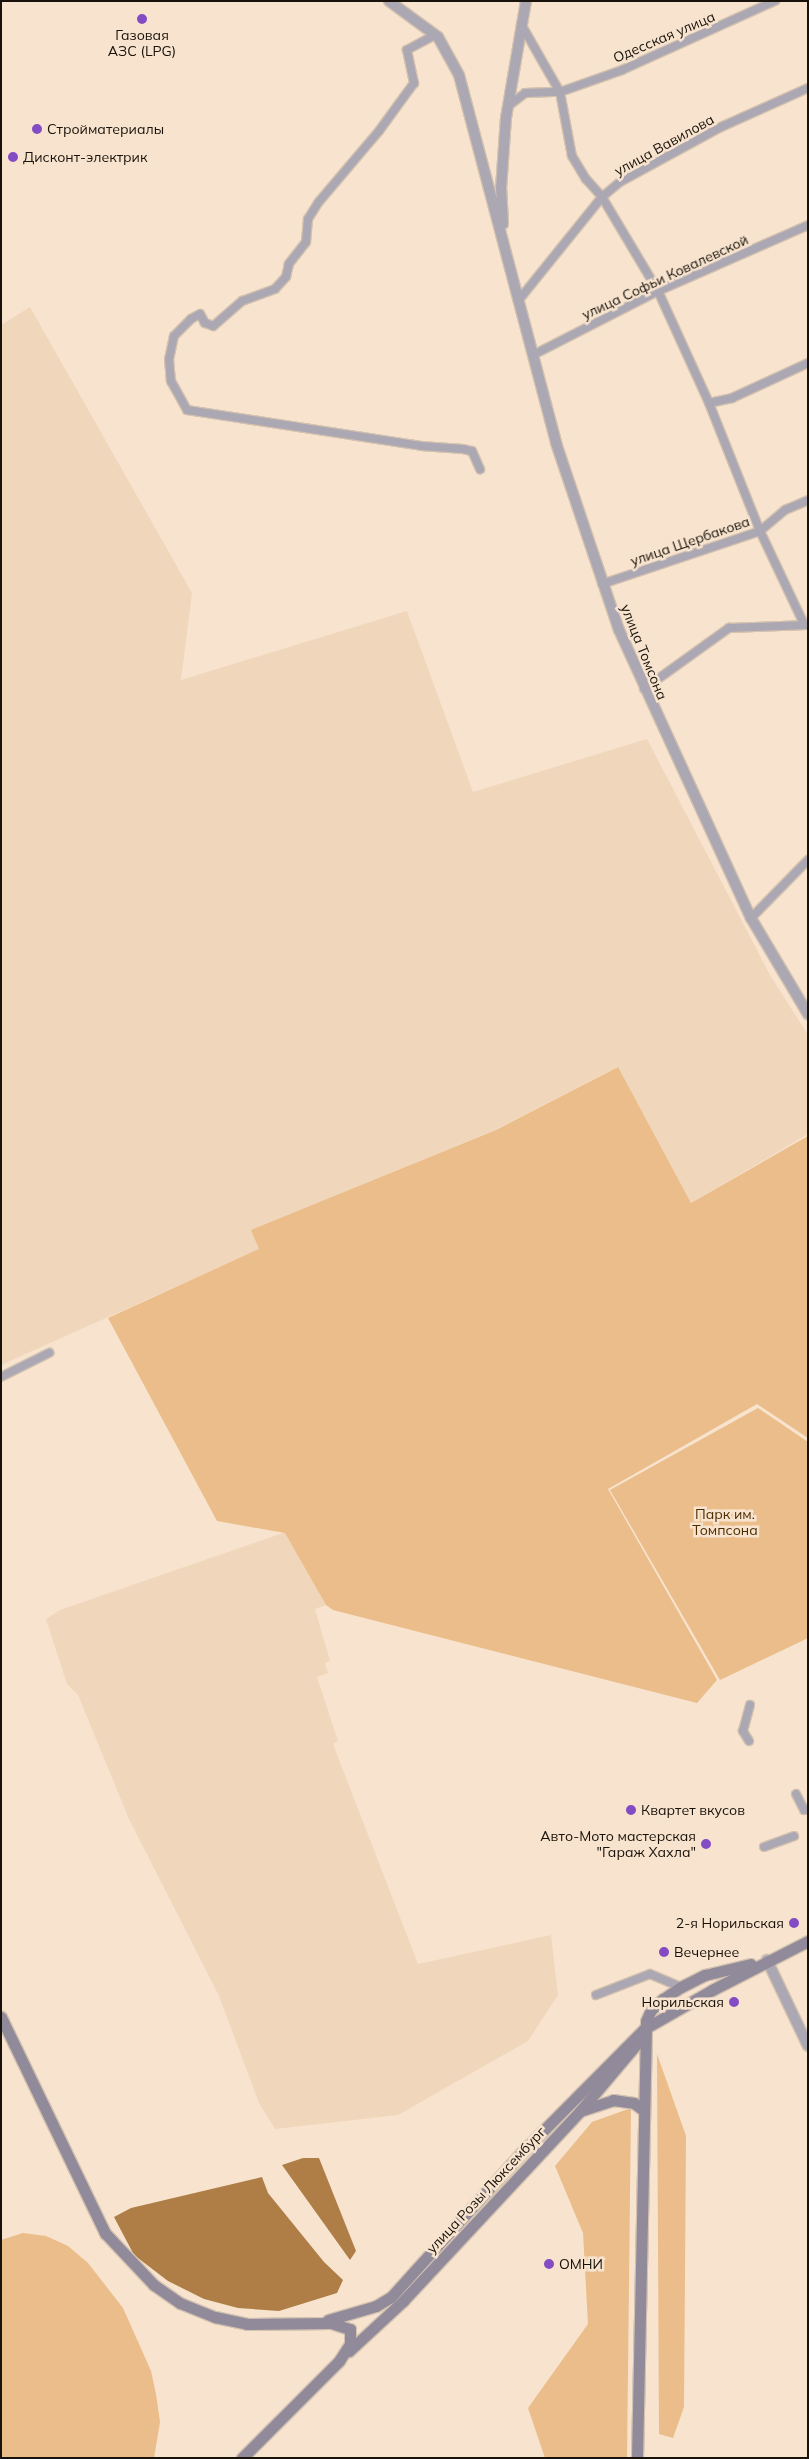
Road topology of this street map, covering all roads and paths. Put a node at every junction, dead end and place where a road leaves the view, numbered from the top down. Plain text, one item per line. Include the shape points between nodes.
1 (389, 1) edge
2 (526, 1) edge
3 (775, 1) edge
4 (520, 22) junction
5 (435, 34) junction
6 (808, 88) edge
7 (560, 92) junction
8 (508, 107) junction
9 (602, 197) junction
10 (808, 224) edge
11 (511, 277) junction
12 (658, 291) junction
13 (518, 301) junction
14 (534, 355) junction
15 (808, 363) edge
16 (709, 403) junction
17 (480, 469) dead end
18 (808, 500) edge
19 (760, 531) junction
20 (602, 584) junction
21 (806, 625) edge
22 (644, 689) junction
23 (808, 860) edge
24 (751, 918) junction
25 (808, 1014) edge
26 (49, 1353) dead end
27 (1, 1377) edge
28 (750, 1705) dead end
29 (749, 1741) dead end
30 (796, 1794) dead end
31 (808, 1809) edge
32 (794, 1836) dead end
33 (764, 1847) dead end
34 (808, 1941) edge
35 (767, 1960) junction
36 (681, 1987) junction
37 (596, 1995) dead end
38 (1, 2017) edge
39 (644, 2029) junction
40 (808, 2046) edge
41 (642, 2109) junction
42 (580, 2111) junction
43 (522, 2152) junction
44 (532, 2162) junction
45 (426, 2270) junction
46 (314, 2323) junction
47 (339, 2361) junction
48 (242, 2458) edge
49 (637, 2458) edge

1 - 5 street
2 - 4 street
3 - 7 street, Одесская улица via 675,47
4 - 7 street
4 - 8 street
5 - 11 street via 458,75
5 - 17 street via 407,50 414,83 379,131 318,203 308,219 306,242 289,264 286,277 275,289 242,301 213,326 205,323 200,314 191,319 174,336 169,359 170,381 187,410 421,446 463,449 472,451
6 - 9 street, улица Вавилова via 721,127 637,172
7 - 8 street, Одесская улица via 525,93
7 - 9 street via 572,156
8 - 11 street via 501,204
9 - 12 street
9 - 13 street, улица Вавилова
10 - 12 street, улица Софьи Ковалевской
11 - 13 street, улица Томсона
12 - 14 street, улица Софьи Ковалевской
12 - 16 street
13 - 14 street, улица Томсона
14 - 20 street, улица Томсона via 556,443
15 - 16 street via 732,398
16 - 19 street
18 - 19 street, улица Щербакова via 785,510
19 - 20 street, улица Щербакова
19 - 21 street
20 - 22 street, улица Томсона
21 - 22 street via 728,628
22 - 24 street, улица Томсона
23 - 24 street
24 - 25 street, улица Томсона
26 - 27 street
28 - 29 street via 743,1731
30 - 31 street via 804,1810
32 - 33 street
34 - 35 main road, улица Розы Люксембург
35 - 36 main road via 705,1975
35 - 39 main road, улица Розы Люксембург
35 - 40 street
36 - 37 street via 650,1974
36 - 39 main road via 651,2010
38 - 46 main road via 88,2204 105,2233 128,2260 180,2303 216,2317 247,2324
39 - 41 main road
39 - 42 main road, улица Розы Люксембург via 639,2042
39 - 43 main road, улица Розы Люксембург
41 - 42 main road via 634,2103 612,2100
41 - 49 main road
42 - 44 main road, улица Розы Люксембург
43 - 44 main road
43 - 45 main road, улица Розы Люксембург
44 - 45 main road, улица Розы Люксембург
45 - 46 main road, улица Розы Люксембург via 385,2302
45 - 47 main road, улица Розы Люксембург
46 - 47 main road via 336,2323 350,2329 351,2342
47 - 48 main road, улица Розы Люксембург

